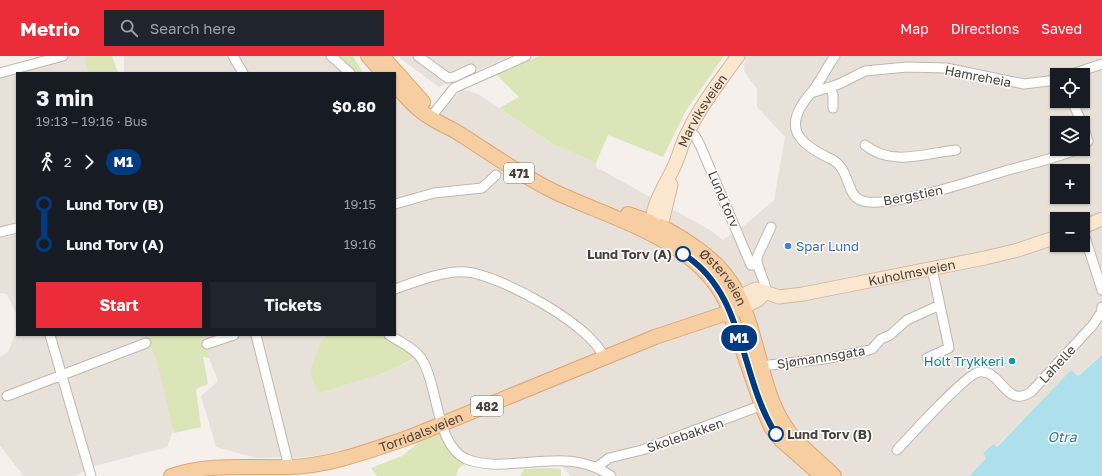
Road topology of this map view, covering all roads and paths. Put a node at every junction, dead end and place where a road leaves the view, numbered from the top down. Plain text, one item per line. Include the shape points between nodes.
1 (64, 56) edge
2 (233, 56) edge
3 (331, 56) edge
4 (368, 56) edge
5 (382, 56) edge
6 (418, 56) edge
7 (526, 56) edge
8 (738, 56) edge
9 (835, 56) edge
10 (1102, 64) edge
11 (1090, 68) edge
12 (25, 69) edge
13 (471, 69) dead end
14 (242, 72) edge
15 (349, 72) edge
16 (382, 72) edge
17 (0, 73) edge
18 (1050, 81) edge
19 (396, 86) edge
20 (830, 87) junction
21 (811, 93) junction
22 (833, 108) dead end
23 (432, 115) junction
24 (688, 131) junction
25 (865, 145) dead end
26 (956, 150) dead end
27 (1055, 156) edge
28 (496, 175) dead end
29 (396, 204) edge
30 (1102, 218) edge
31 (1090, 223) edge
32 (655, 227) junction
33 (772, 227) dead end
34 (16, 228) edge
35 (0, 232) edge
36 (1050, 240) edge
37 (1090, 252) edge
38 (758, 265) junction
39 (932, 268) junction
40 (396, 289) edge
41 (1102, 290) edge
42 (766, 292) junction
43 (734, 305) junction
44 (940, 306) junction
45 (1102, 307) edge
46 (50, 336) edge
47 (231, 336) edge
48 (256, 336) edge
49 (391, 336) edge
50 (146, 343) dead end
51 (207, 344) dead end
52 (928, 358) dead end
53 (604, 359) junction
54 (761, 366) junction
55 (61, 376) junction
56 (6, 396) dead end
57 (767, 404) junction
58 (443, 423) junction
59 (896, 450) dead end
60 (289, 467) junction
61 (597, 467) junction
62 (91, 476) edge
63 (171, 476) edge
64 (191, 476) edge
65 (611, 476) edge
66 (822, 476) edge
67 (834, 476) edge

1 - 12 street
2 - 14 street
3 - 15 street
4 - 16 main road
5 - 23 main road, Østerveien / 471 via 427,105
6 - 13 street via 448,78
7 - 23 street via 460,85 449,93
8 - 24 street, Marviksveien via 698,112
9 - 21 street
10 - 11 street
12 - 17 street
18 - 20 street, Hamreheia via 1024,84 946,68 914,67 865,71
19 - 23 main road, Østerveien / 471
20 - 21 street, Hamreheia
20 - 22 street
21 - 27 street, Bergstien via 797,113 796,133 801,140 840,165 855,196 860,200 868,202 904,199
23 - 32 main road, Østerveien / 471 via 536,183 585,204
24 - 32 street, Marviksveien
24 - 38 street, Lund torv via 695,136 700,145 751,265
25 - 26 street via 892,158
28 - 29 street via 482,188 434,193
30 - 31 street
32 - 43 main road, Østerveien / 471 via 687,241 711,260 730,281
33 - 38 street via 757,257
34 - 35 street
36 - 39 street, Kuholmsveien via 1018,250
37 - 41 street
38 - 42 street
39 - 42 street, Kuholmsveien via 790,296 778,297
39 - 44 street
40 - 53 street via 434,277 464,272 488,277 569,319 602,351
42 - 43 street via 758,300
43 - 53 main road, Torridalsveien / 482
43 - 54 main road, Østerveien / 471
43 - 57 main road, Østerveien / 471
44 - 52 street via 949,348
44 - 54 street, Sjømannsgata via 907,320 872,349 824,359
45 - 59 street, Lahelle via 1092,326 1031,392 1017,396 983,372 972,376
46 - 55 street
47 - 51 street
48 - 60 street
49 - 58 street via 421,358
50 - 55 street
53 - 58 main road, Torridalsveien / 482
54 - 57 main road, Østerveien / 471
55 - 56 street
55 - 62 street
57 - 61 street, Skolebakken via 642,450 609,458
57 - 66 main road, Østerveien / 471 via 778,436
57 - 67 main road, Østerveien / 471 via 793,438
58 - 60 main road, Torridalsveien / 482 via 372,451 333,461
58 - 61 street via 444,434 456,452 474,462 500,466 547,462 574,463
60 - 63 main road, Torridalsveien / 482 via 206,468
60 - 64 main road, Torridalsveien / 482 via 267,472 216,472
61 - 65 street

